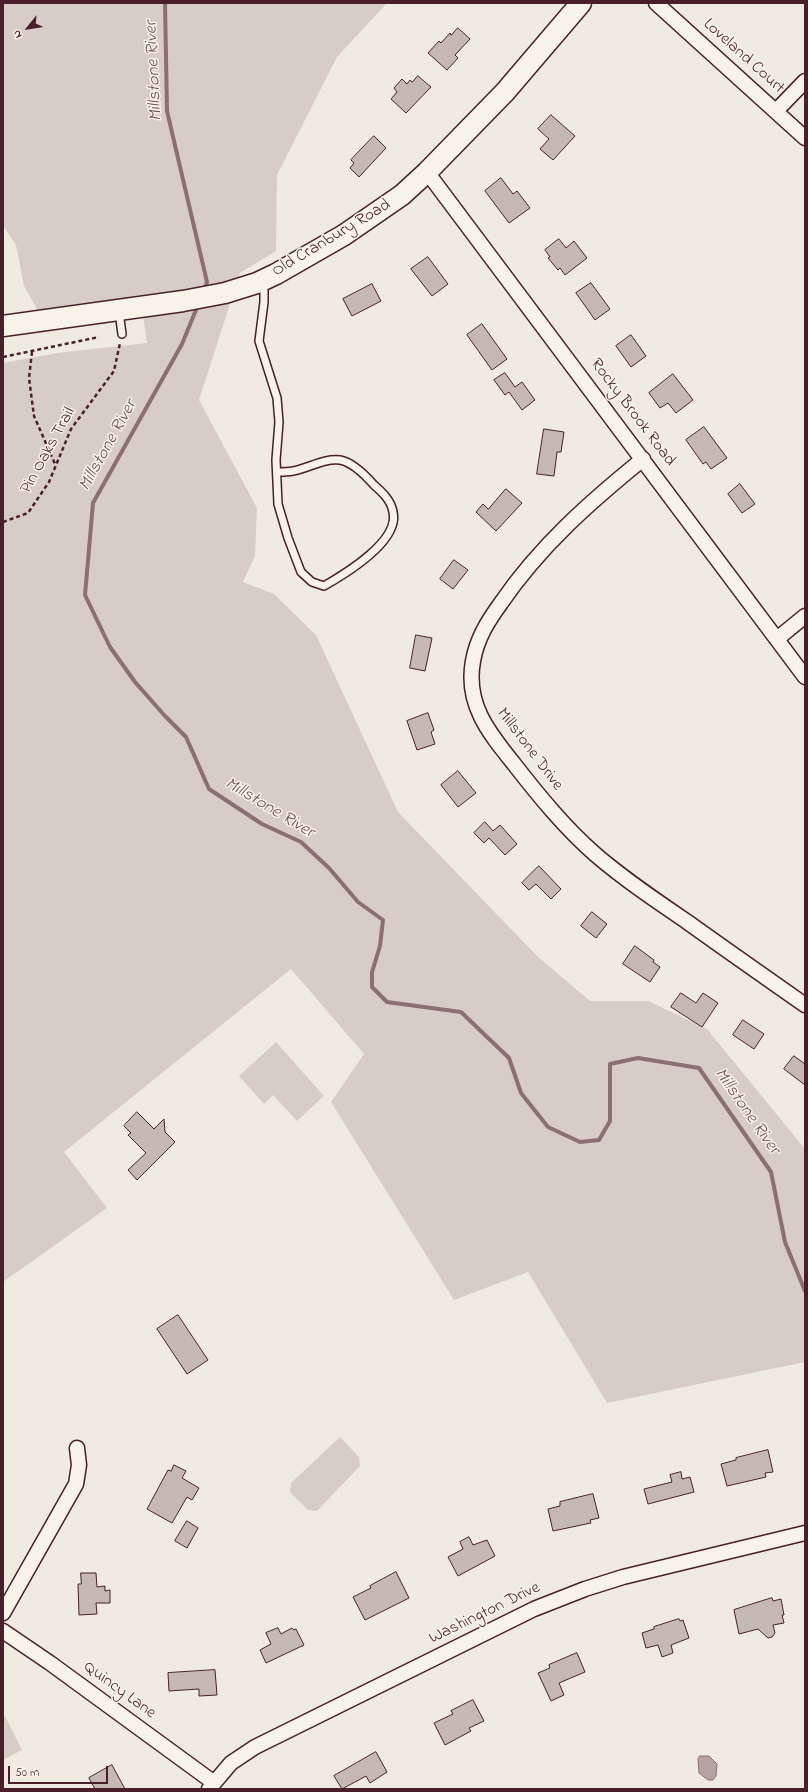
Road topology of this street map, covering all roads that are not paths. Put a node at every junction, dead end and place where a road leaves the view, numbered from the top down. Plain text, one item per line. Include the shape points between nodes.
1 (581, 3) edge
2 (656, 3) edge
3 (805, 81) edge
4 (776, 111) junction
5 (805, 138) edge
6 (428, 172) junction
7 (261, 281) junction
8 (118, 310) junction
9 (3, 326) edge
10 (122, 334) road end
11 (643, 459) junction
12 (278, 472) junction
13 (805, 616) edge
14 (777, 640) junction
15 (805, 677) edge
16 (805, 1005) edge
17 (77, 1448) dead end
18 (805, 1533) edge
19 (3, 1613) edge
20 (3, 1631) edge
21 (211, 1786) edge

1 - 6 street, Old Cranbury Road via 504,92
2 - 4 street, Loveland Court
3 - 4 street
4 - 5 street, Loveland Court
6 - 7 street, Old Cranbury Road via 375,215
6 - 11 street, Rocky Brook Road
7 - 8 street, Old Cranbury Road via 225,293
7 - 12 lane via 264,302 259,342 277,398 280,422 276,446
8 - 9 street, Old Cranbury Road
8 - 10 lane
11 - 14 street, Rocky Brook Road
11 - 16 street, Millstone Drive via 596,497 565,527 509,591 485,625 473,662 474,699 488,731 534,790 595,854 628,881
12 - 12 lane via 278,504 288,538 301,572 312,582 324,586 352,570 385,538 393,524 394,512 388,500 360,470 341,460
13 - 14 street
14 - 15 street, Rocky Brook Road
17 - 19 street via 79,1465 76,1484
18 - 21 street, Washington Drive via 623,1577 534,1609 255,1747 231,1763
20 - 21 street, Quincy Lane via 50,1663

